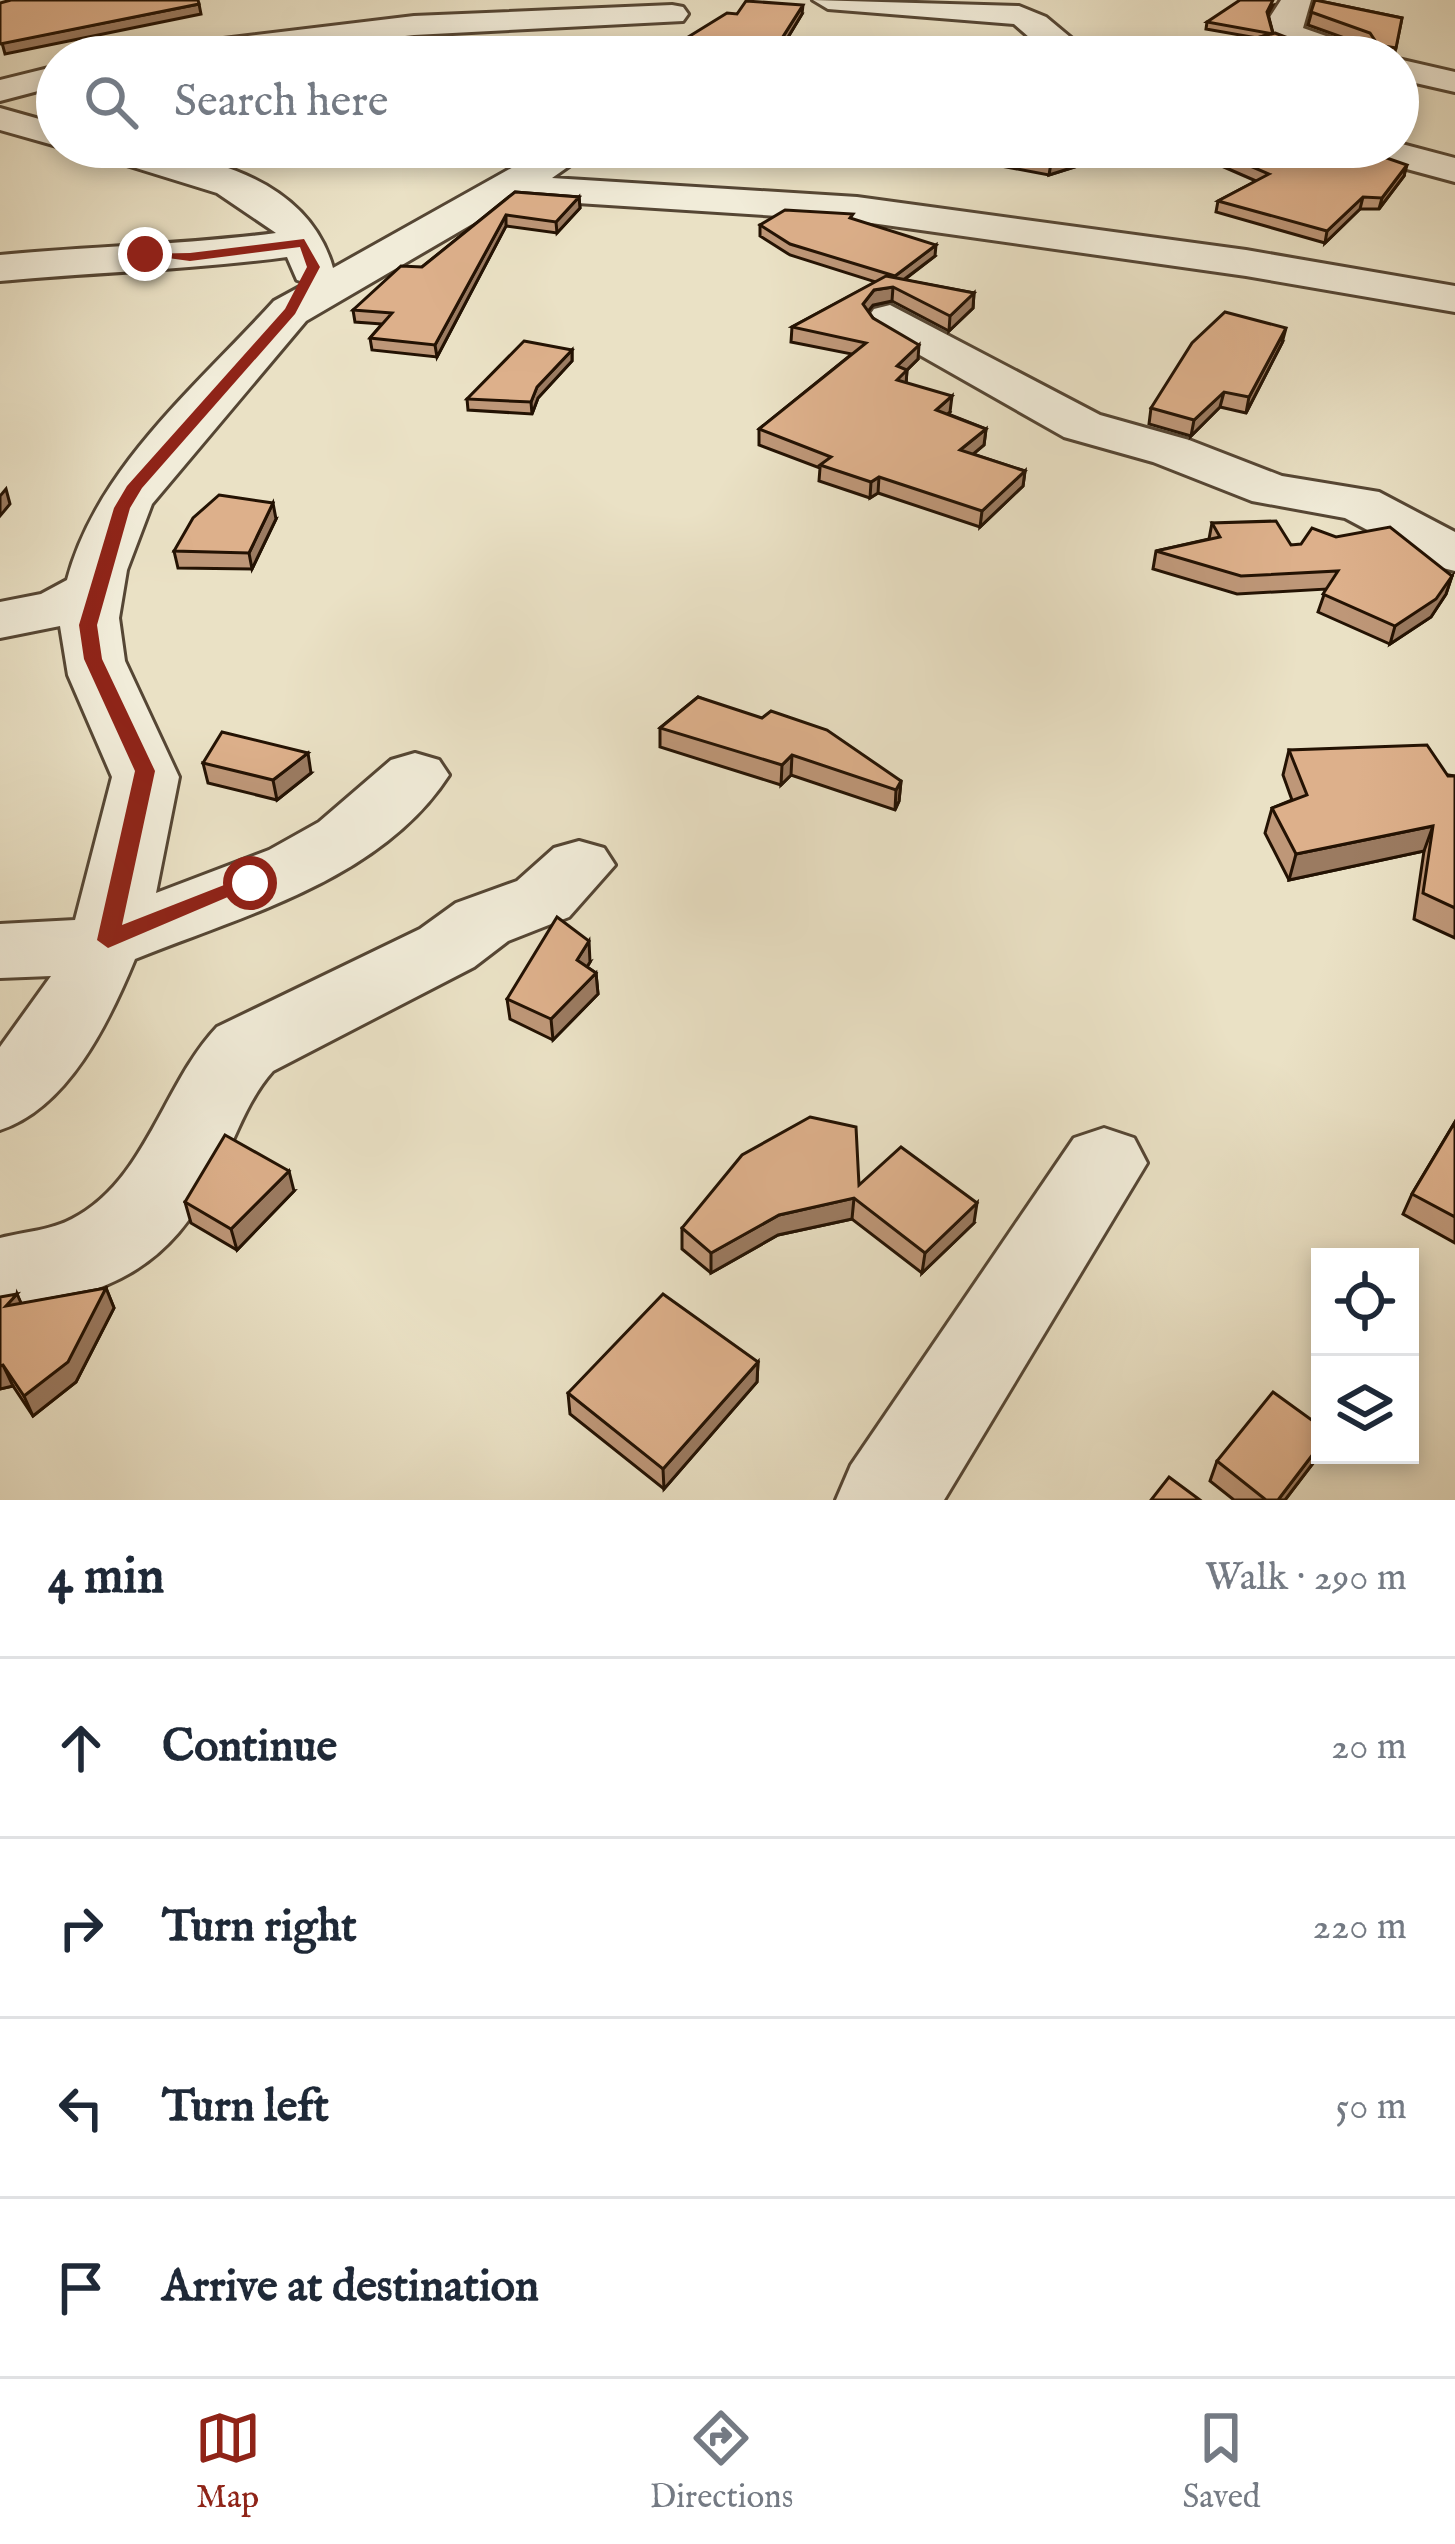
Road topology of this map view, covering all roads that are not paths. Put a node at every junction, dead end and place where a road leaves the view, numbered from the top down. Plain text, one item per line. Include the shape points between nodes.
1 (828, 0) edge
2 (1296, 0) edge
3 (682, 7) edge
4 (315, 36) edge
5 (653, 36) edge
6 (1047, 36) edge
7 (1295, 36) edge
8 (1419, 74) edge
9 (36, 82) edge
10 (1455, 82) edge
11 (0, 91) edge
12 (0, 119) edge
13 (36, 129) edge
14 (1419, 160) edge
15 (186, 168) edge
16 (544, 168) edge
17 (1455, 170) edge
18 (514, 187) junction
19 (304, 242) junction
20 (7, 254) edge
21 (1455, 299) edge
22 (290, 311) junction
23 (890, 319) dead end
24 (1455, 554) edge
25 (95, 589) junction
26 (0, 620) edge
27 (415, 775) dead end
28 (579, 865) dead end
29 (108, 940) junction
30 (0, 951) edge
31 (0, 1099) edge
32 (1103, 1163) dead end
33 (0, 1277) edge
34 (887, 1500) edge

1 - 6 street via 1019,15
2 - 7 street via 1286,17 1287,33
3 - 4 street
3 - 5 street
8 - 10 street
9 - 11 street
12 - 13 street
14 - 17 street
15 - 19 street via 242,189
16 - 18 street
18 - 21 street via 870,211
18 - 22 street
19 - 20 street via 190,257
19 - 22 street via 314,267
22 - 25 street via 135,486
23 - 24 street via 1082,426 1271,490 1360,504
25 - 26 street via 59,608
25 - 29 street via 93,659 145,771
27 - 29 street via 322,854
28 - 33 street via 543,898 482,922 245,1049 222,1074 194,1142 122,1235 88,1256
29 - 30 street
29 - 31 street via 64,1028
32 - 34 street

